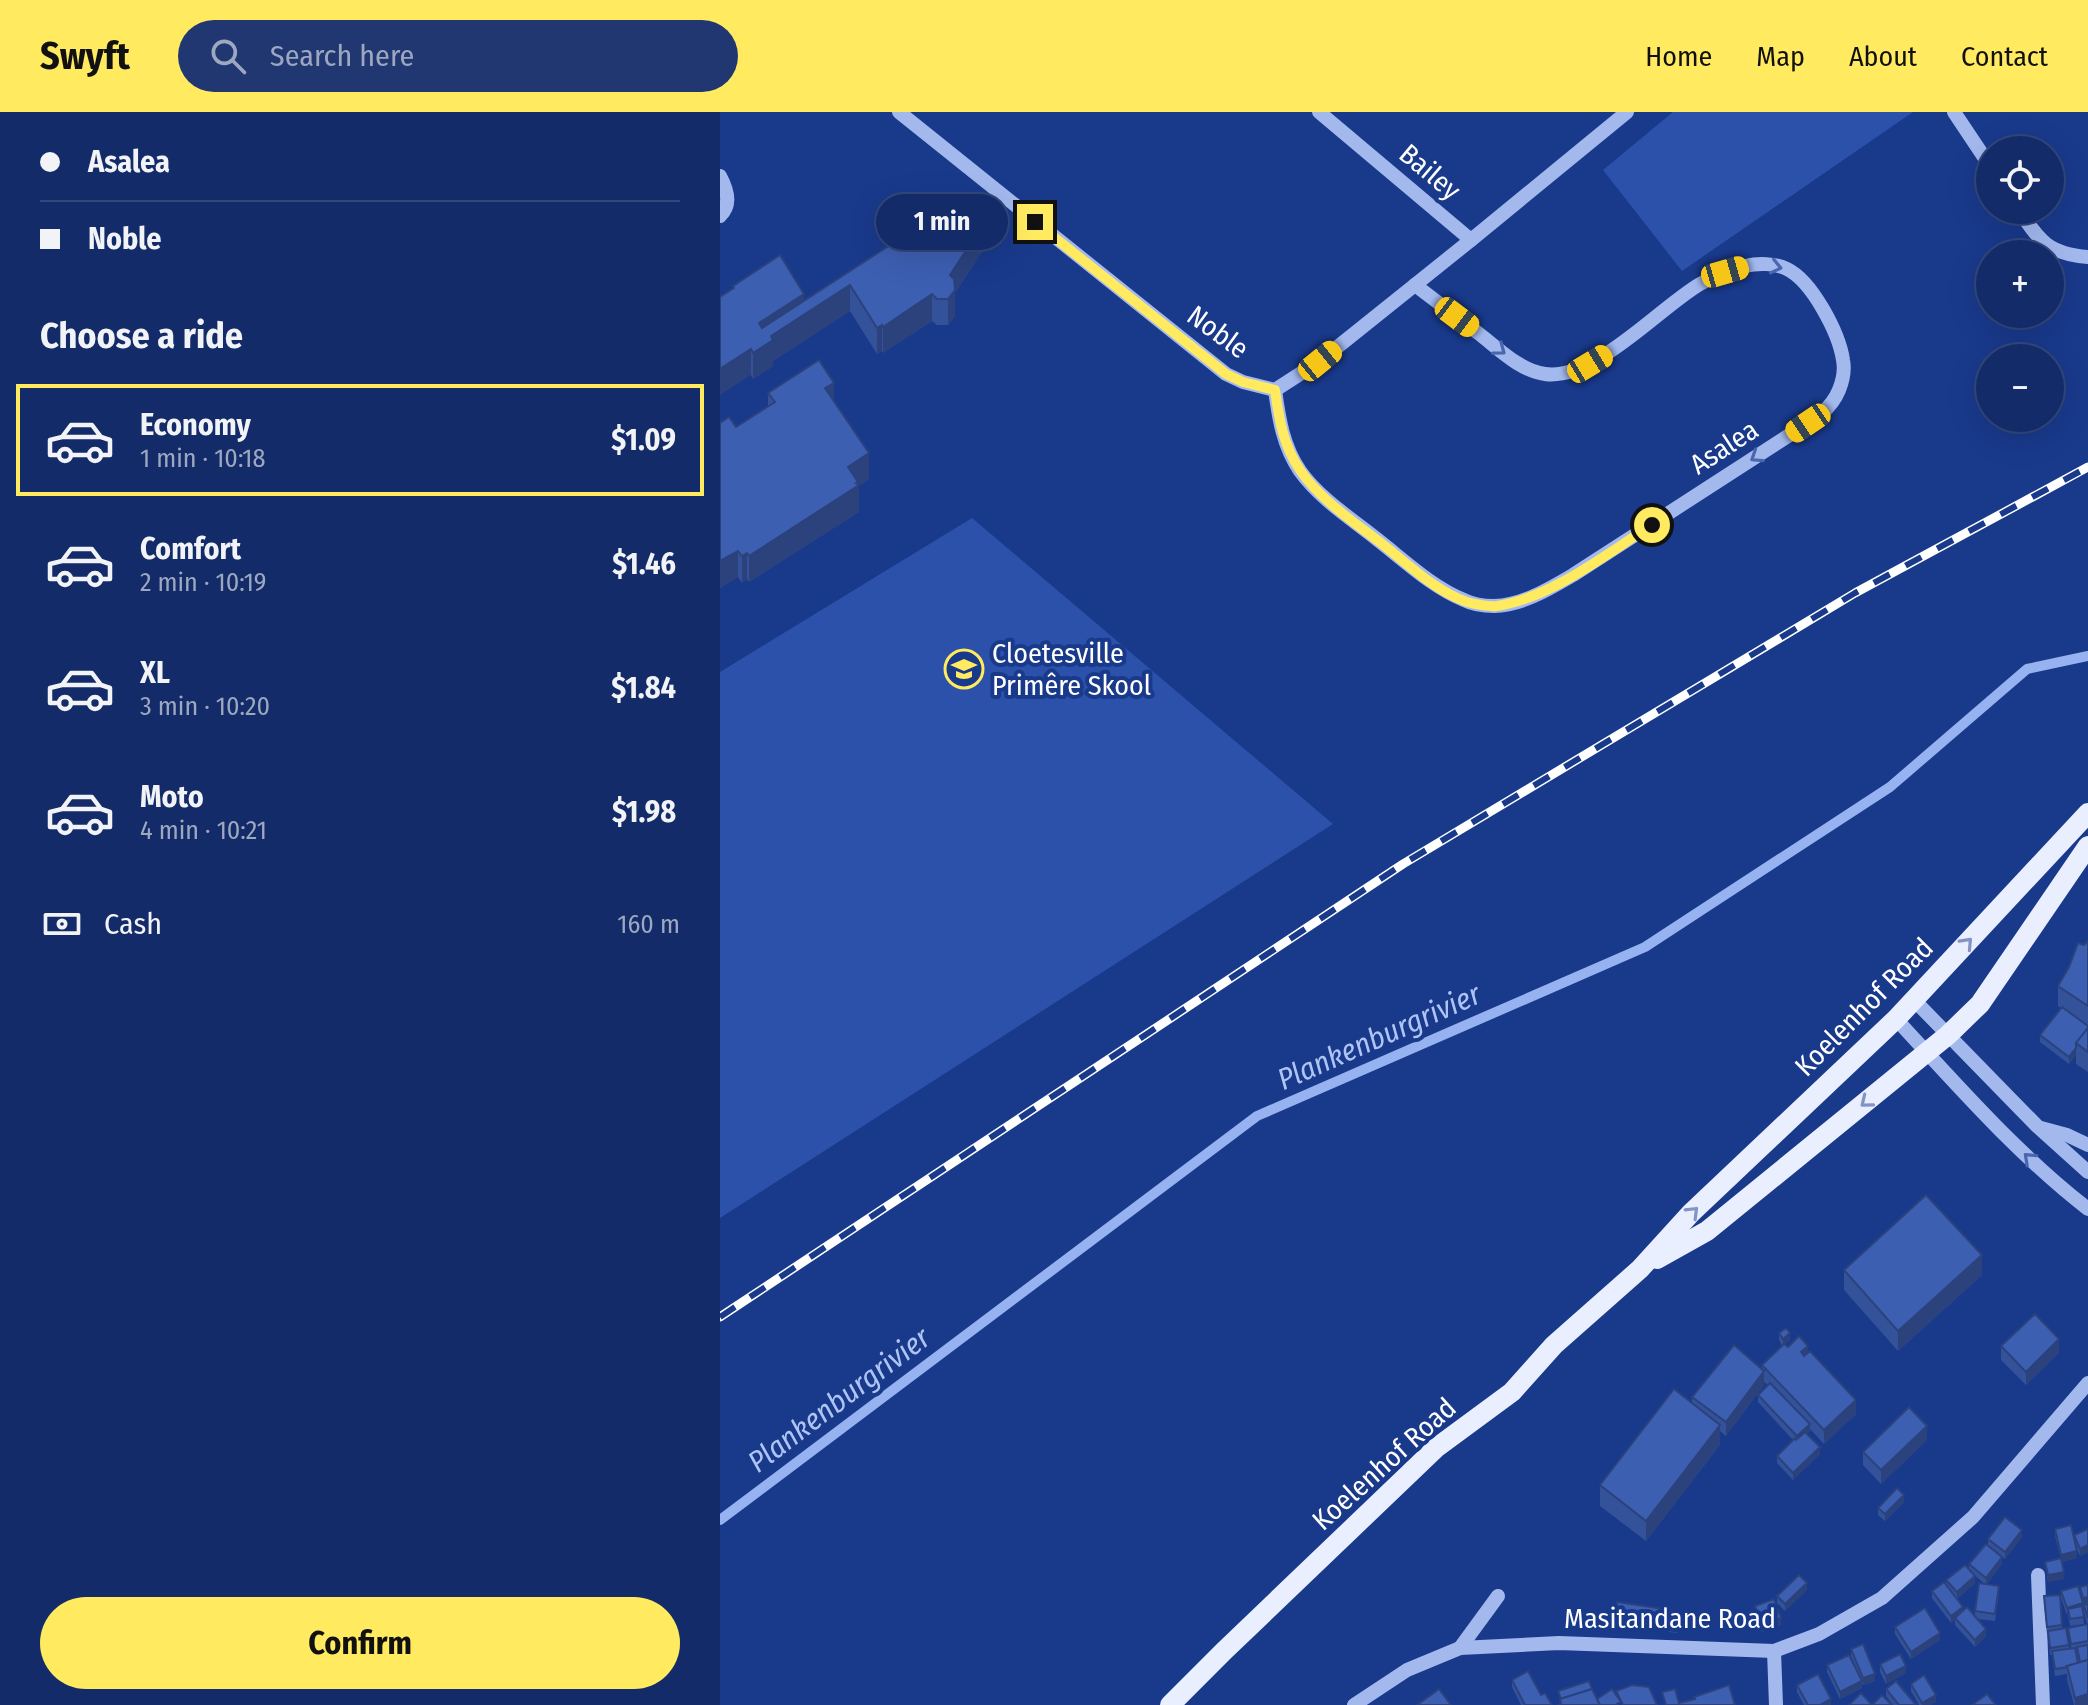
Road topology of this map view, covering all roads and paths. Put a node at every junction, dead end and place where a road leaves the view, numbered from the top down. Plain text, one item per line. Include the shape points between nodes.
1 (899, 112) edge
2 (1319, 112) edge
3 (1627, 112) edge
4 (1958, 113) edge
5 (1976, 143) edge
6 (720, 176) edge
7 (720, 216) edge
8 (2028, 224) edge
9 (1471, 240) junction
10 (2088, 257) edge
11 (1415, 285) junction
12 (1275, 390) junction
13 (2088, 813) edge
14 (2088, 846) edge
15 (1914, 1000) junction
16 (1896, 1019) junction
17 (1948, 1035) junction
18 (1926, 1052) junction
19 (2037, 1126) junction
20 (2088, 1145) edge
21 (2088, 1172) edge
22 (2088, 1209) edge
23 (1640, 1269) junction
24 (2088, 1383) edge
25 (2038, 1575) dead end
26 (1498, 1596) dead end
27 (1460, 1648) junction
28 (1774, 1651) junction
29 (1170, 1705) edge
30 (1354, 1705) edge
31 (1776, 1705) edge
32 (2043, 1705) edge

1 - 12 street, Noble via 1226,374
2 - 9 street, Bailey
3 - 9 street
4 - 5 street
6 - 7 street via 728,201
8 - 10 street via 2062,254
9 - 11 street
11 - 12 street
11 -> 12 street, Asalea via 1519,364 1544,374 1567,374 1610,352 1700,284 1749,265 1771,264 1786,268 1809,289 1835,331 1844,374 1825,411 1791,434 1538,595 1493,606 1444,590 1320,493 1286,446
15 -> 13 main road, Koelenhof Road
14 - 17 main road, Koelenhof Road via 1980,1004
15 - 16 main road, Koelenhof Road
15 - 17 street
16 - 18 street
23 -> 16 main road, Koelenhof Road via 1691,1213
17 - 18 main road, Koelenhof Road
17 - 19 street
22 -> 18 street via 2019,1148
18 -> 23 main road, Koelenhof Road via 1707,1231
19 - 20 street
19 - 21 street
23 - 29 main road, Koelenhof Road via 1554,1345 1512,1392 1436,1448
24 - 28 street, Masitandane Road via 1973,1517 1882,1598 1819,1634
25 - 32 street
26 - 27 street
27 - 28 street, Masitandane Road via 1559,1643
27 - 30 street, Masitandane Road via 1407,1670
28 - 31 street

